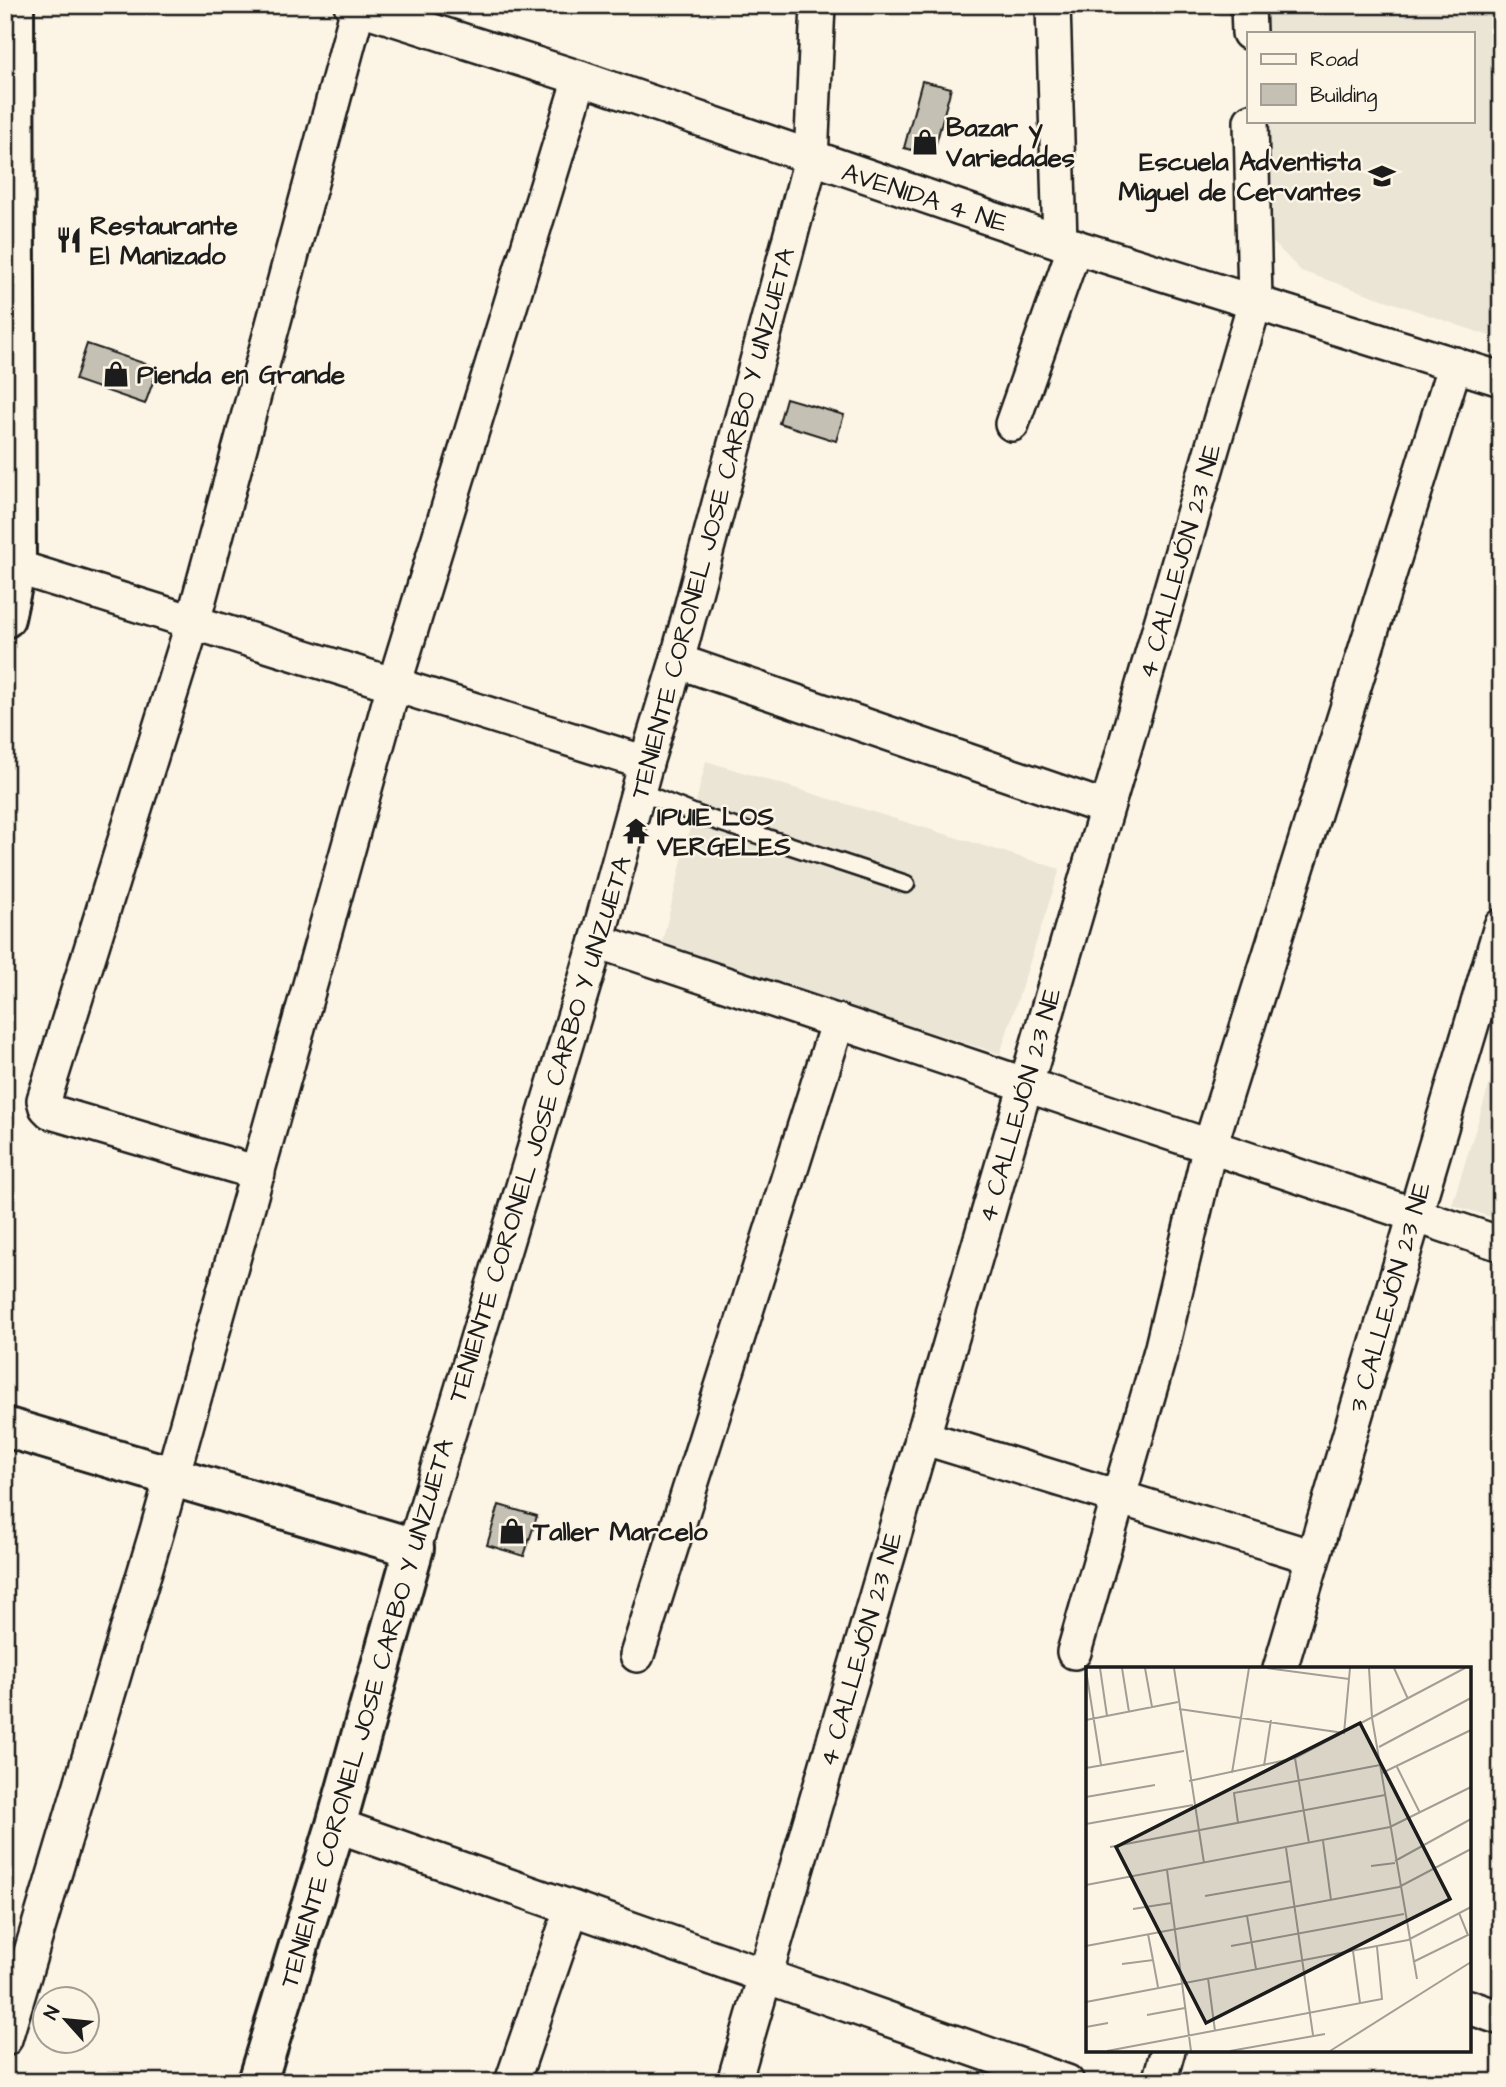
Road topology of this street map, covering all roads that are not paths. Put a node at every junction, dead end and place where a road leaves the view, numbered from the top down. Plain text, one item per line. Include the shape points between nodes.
1 (14, 5) edge
2 (818, 5) edge
3 (1053, 5) edge
4 (1248, 5) edge
5 (355, 7) edge
6 (419, 17) edge
7 (1249, 32) edge
8 (580, 78) junction
9 (1251, 122) edge
10 (9, 146) edge
11 (811, 159) junction
12 (1067, 244) junction
13 (1255, 302) junction
14 (1455, 364) junction
15 (1501, 379) edge
16 (1012, 424) dead end
17 (16, 567) junction
18 (5, 618) edge
19 (193, 622) junction
20 (677, 661) junction
21 (394, 685) junction
22 (642, 777) junction
23 (1106, 808) junction
24 (906, 884) dead end
25 (1501, 926) edge
26 (597, 941) junction
27 (838, 1021) junction
28 (1025, 1084) junction
29 (1210, 1146) junction
30 (258, 1173) junction
31 (1413, 1214) junction
32 (1501, 1244) edge
33 (5, 1427) edge
34 (922, 1437) junction
35 (173, 1475) junction
36 (1118, 1498) junction
37 (414, 1548) junction
38 (1313, 1557) junction
39 (1074, 1652) dead end
40 (637, 1655) dead end
41 (1281, 1667) edge
42 (336, 1825) junction
43 (572, 1908) junction
44 (765, 1976) junction
45 (1471, 2008) edge
46 (1501, 2018) edge
47 (5, 2039) edge
48 (1167, 2052) edge
49 (257, 2082) edge
50 (512, 2082) edge
51 (734, 2082) edge
52 (1067, 2082) edge
53 (1159, 2082) edge

1 - 10 street
2 - 11 street, TENIENTE CORONEL JOSE CARBO Y UNZUETA
3 - 12 street
4 - 7 street
5 - 6 street, AVENIDA 4 NE
5 - 19 street
6 - 8 street, AVENIDA 4 NE
8 - 11 street, AVENIDA 4 NE
8 - 21 street
9 - 13 street, 4 CALLEJÓN 23 NE
10 - 17 street
11 - 12 street, AVENIDA 4 NE
11 - 20 street, TENIENTE CORONEL JOSE CARBO Y UNZUETA
12 - 13 street, AVENIDA 4 NE
12 - 16 street
13 - 14 street, AVENIDA 4 NE
13 - 23 street, 4 CALLEJÓN 23 NE
14 - 15 street, AVENIDA 4 NE
14 - 29 street
17 - 18 street
17 - 19 street
19 - 21 street
19 - 30 street via 44,1100 51,1112
20 - 22 street, TENIENTE CORONEL JOSE CARBO Y UNZUETA
20 - 23 street
21 - 22 street
21 - 30 street
22 - 24 lane via 698,815
22 - 26 street, TENIENTE CORONEL JOSE CARBO Y UNZUETA
23 - 28 street, 4 CALLEJÓN 23 NE
25 - 31 street, 3 CALLEJÓN 23 NE
26 - 27 street
26 - 37 street, TENIENTE CORONEL JOSE CARBO Y UNZUETA
27 - 28 street
27 - 40 street
28 - 29 street
28 - 34 street, 4 CALLEJÓN 23 NE
29 - 31 street
29 - 36 street via 1162,1347
30 - 35 street
31 - 32 street
31 - 38 street, 3 CALLEJÓN 23 NE
33 - 35 street
34 - 36 street
34 - 44 street, 4 CALLEJÓN 23 NE
35 - 37 street
35 - 47 street
36 - 38 street
36 - 39 street
37 - 42 street, TENIENTE CORONEL JOSE CARBO Y UNZUETA
38 - 41 street, 3 CALLEJÓN 23 NE
42 - 43 street
42 - 49 street, TENIENTE CORONEL JOSE CARBO Y UNZUETA
43 - 44 street
43 - 50 street
44 - 51 street, 4 CALLEJÓN 23 NE
44 - 52 street
45 - 46 street
48 - 53 street

